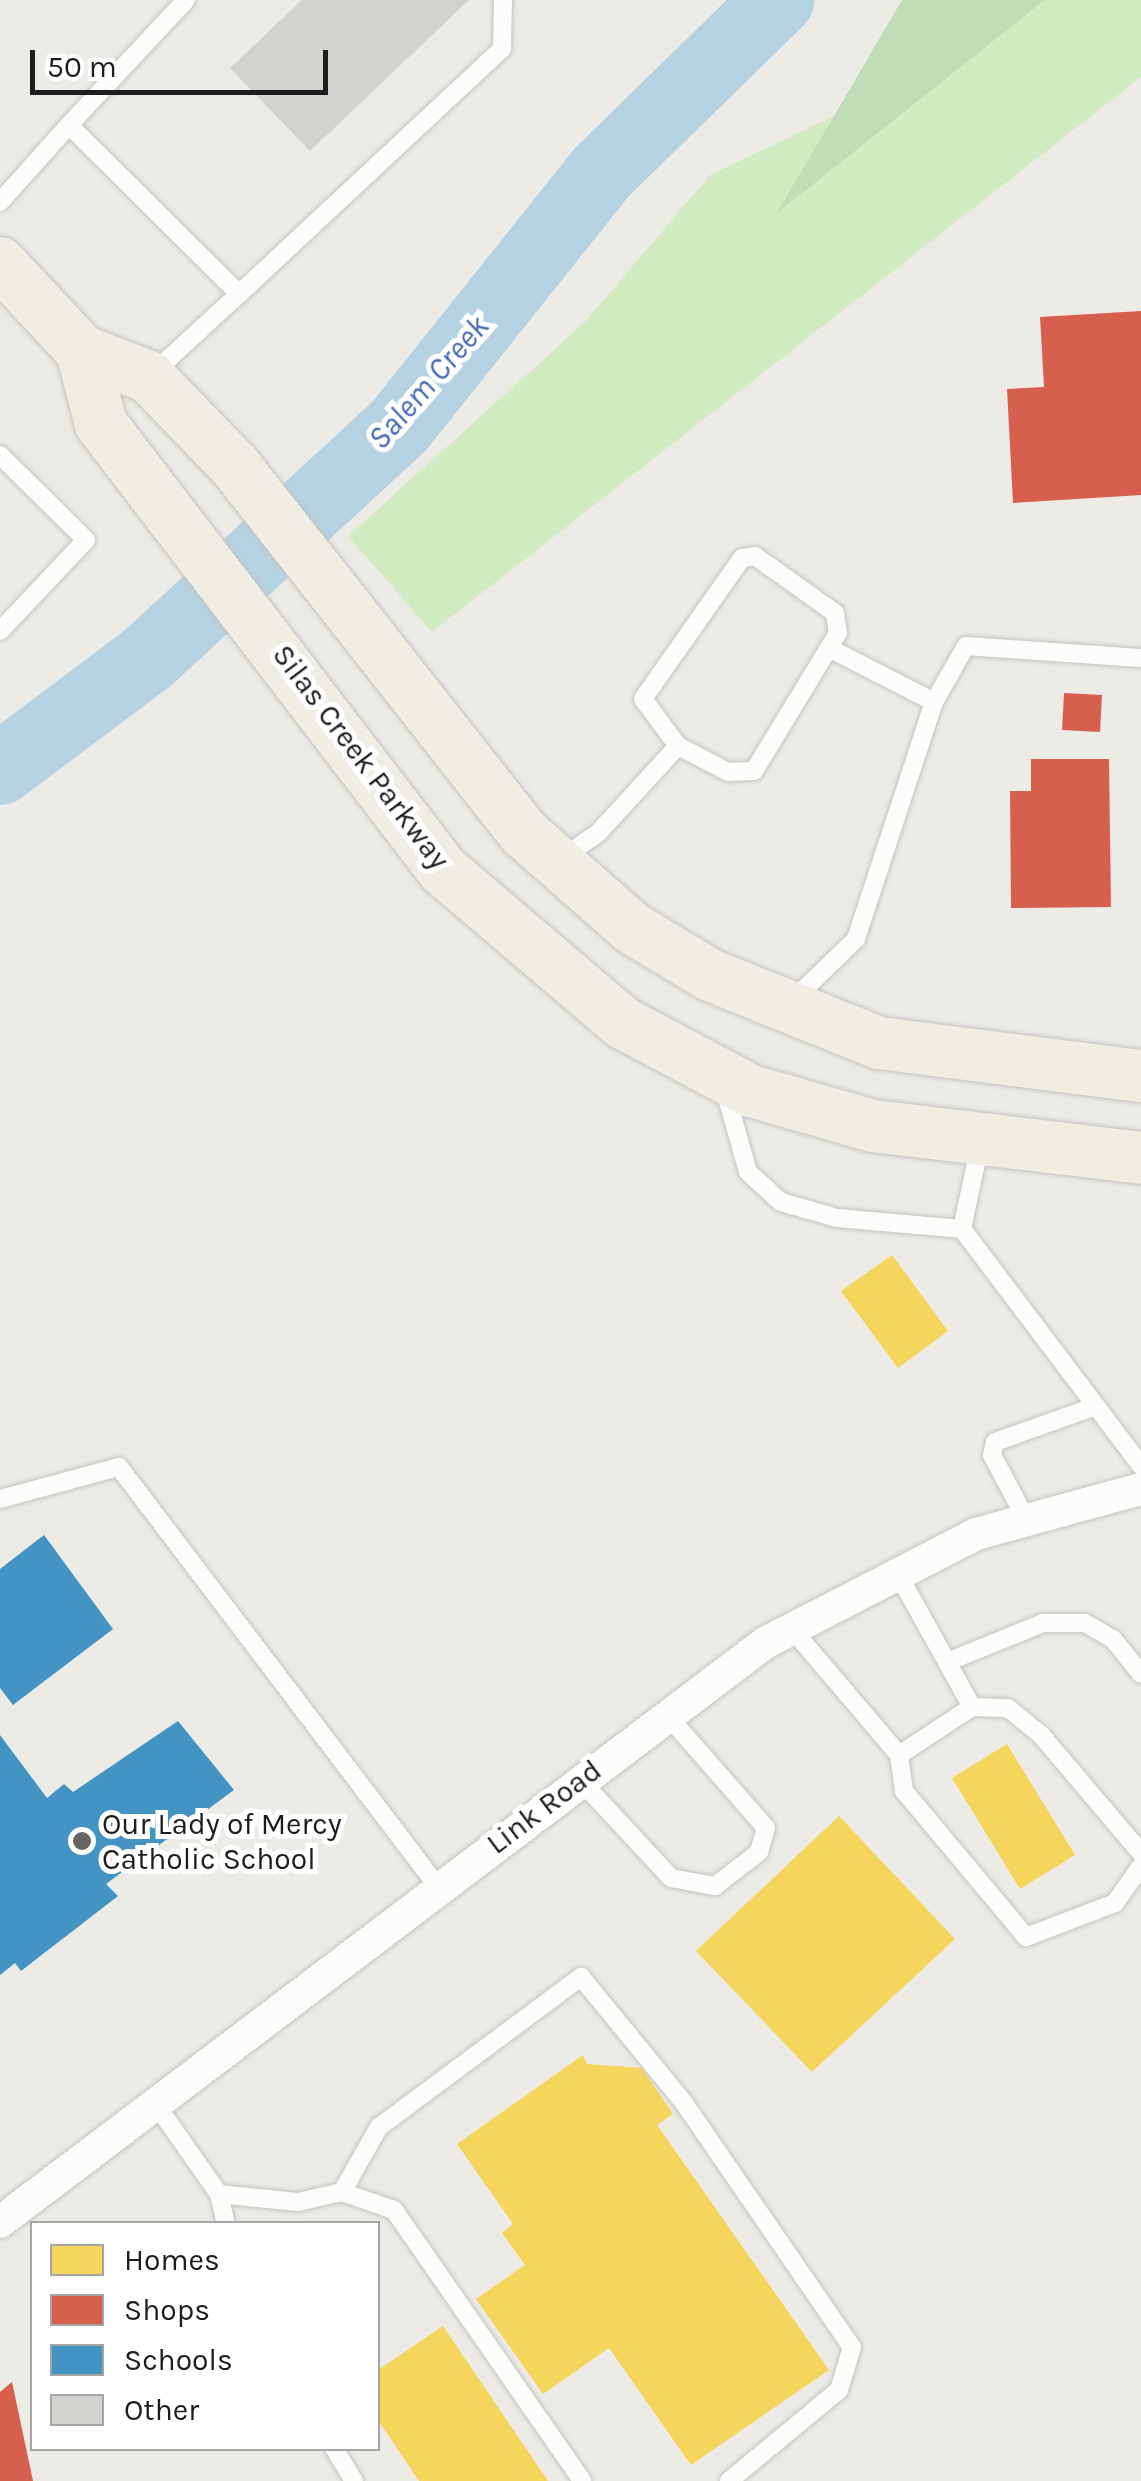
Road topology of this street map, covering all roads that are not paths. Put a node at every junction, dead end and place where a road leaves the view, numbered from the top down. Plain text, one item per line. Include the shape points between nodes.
1 (186, 0) edge
2 (504, 0) edge
3 (70, 124) junction
4 (0, 202) edge
5 (0, 262) edge
6 (239, 294) junction
7 (82, 351) junction
8 (149, 377) junction
9 (0, 455) edge
10 (0, 631) edge
11 (829, 648) junction
12 (1141, 658) edge
13 (934, 702) junction
14 (678, 746) junction
15 (554, 864) junction
16 (783, 1009) junction
17 (723, 1076) junction
18 (1141, 1076) edge
19 (980, 1143) junction
20 (1141, 1158) edge
21 (962, 1229) junction
22 (1096, 1406) junction
23 (1141, 1466) edge
24 (1141, 1489) edge
25 (0, 1499) edge
26 (1024, 1517) junction
27 (897, 1572) junction
28 (791, 1628) junction
29 (948, 1662) junction
30 (1141, 1674) edge
31 (972, 1707) junction
32 (667, 1715) junction
33 (899, 1755) junction
34 (580, 1780) junction
35 (1141, 1854) edge
36 (1141, 1866) edge
37 (438, 1887) junction
38 (155, 2103) junction
39 (342, 2192) junction
40 (220, 2194) junction
41 (225, 2221) edge
42 (0, 2222) edge
43 (336, 2451) edge
44 (354, 2481) edge
45 (582, 2481) edge
46 (729, 2481) edge

1 - 3 lane
2 - 6 lane via 502,49
3 - 4 lane
3 - 6 lane
5 - 7 main road, Silas Creek Parkway
6 - 8 lane
7 - 8 main road, Silas Creek Parkway
7 - 17 main road, Silas Creek Parkway via 101,424 308,684 443,870 623,1024
8 - 15 main road, Silas Creek Parkway via 235,466
9 - 10 lane via 86,540
11 - 13 lane
11 - 14 lane via 754,771 728,772
11 - 14 lane via 835,614 756,556 742,558 643,699
12 - 13 lane via 966,646
13 - 16 lane via 856,939
14 - 15 lane via 598,833
15 - 16 main road, Silas Creek Parkway via 632,928
16 - 18 main road, Silas Creek Parkway via 949,1059
17 - 19 main road, Silas Creek Parkway via 873,1126
17 - 21 lane via 748,1172 781,1202 837,1218
19 - 20 main road, Silas Creek Parkway
19 - 21 lane
21 - 22 lane
22 - 23 lane
22 - 26 lane via 995,1442 992,1455
24 - 26 street, Link Road
25 - 37 lane via 119,1467
26 - 27 street, Link Road
27 - 28 street, Link Road
27 - 29 lane
28 - 32 street, Link Road
28 - 33 lane
29 - 30 lane via 1043,1622 1085,1622 1114,1639
29 - 31 lane
31 - 33 lane
31 - 35 lane via 1008,1708 1041,1735
32 - 34 street, Link Road
32 - 34 lane via 766,1828 759,1852 716,1886 671,1878
33 - 36 lane via 904,1790 1026,1936 1115,1903
34 - 37 street, Link Road
37 - 38 street, Link Road
38 - 40 lane
38 - 42 street, Link Road
39 - 40 lane via 298,2202
39 - 45 lane via 394,2210
39 - 46 lane via 379,2127 581,1977 684,2103 852,2346 839,2390
40 - 41 lane
43 - 44 lane

